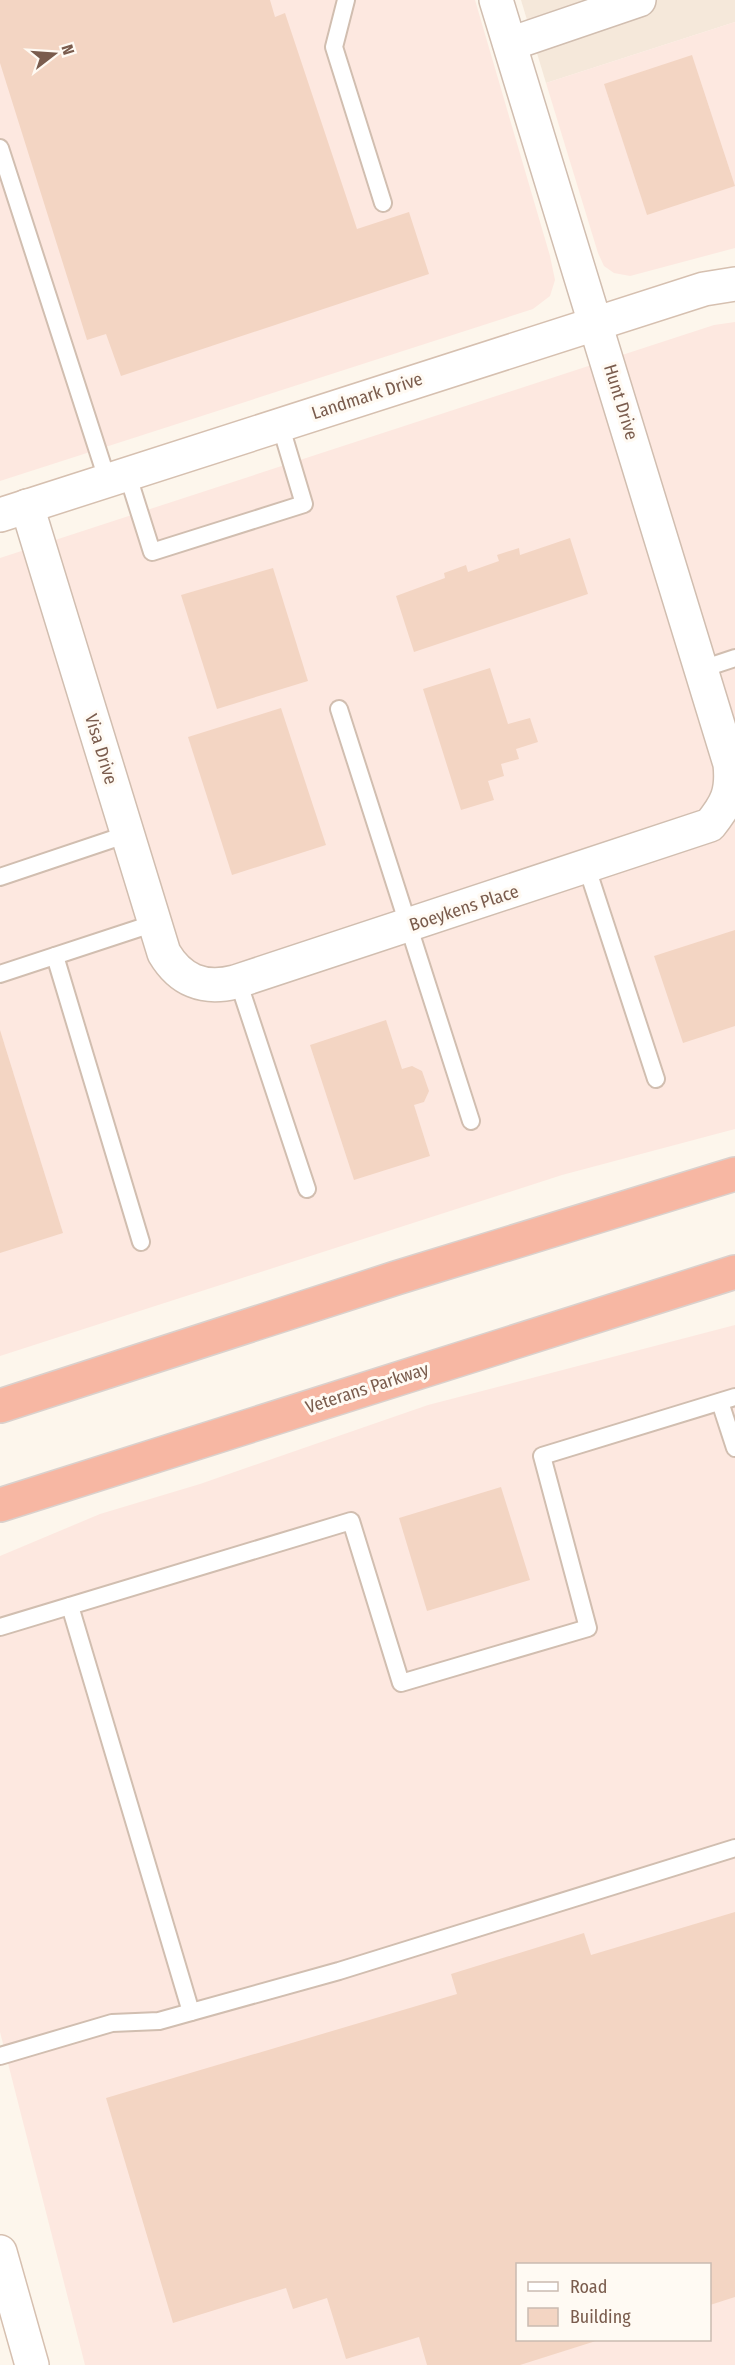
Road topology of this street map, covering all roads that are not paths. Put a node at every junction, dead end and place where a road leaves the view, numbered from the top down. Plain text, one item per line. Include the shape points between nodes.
1 (345, 0) edge
2 (496, 0) edge
3 (639, 0) edge
4 (510, 44) junction
5 (0, 148) edge
6 (383, 203) dead end
7 (735, 284) edge
8 (597, 322) junction
9 (280, 424) junction
10 (117, 476) junction
11 (13, 511) edge
12 (735, 658) edge
13 (702, 669) junction
14 (339, 709) dead end
15 (733, 763) edge
16 (731, 808) edge
17 (128, 834) junction
18 (587, 868) junction
19 (0, 877) edge
20 (155, 923) junction
21 (409, 926) junction
22 (55, 956) junction
23 (0, 974) edge
24 (238, 981) junction
25 (192, 982) joint
26 (656, 1079) dead end
27 (471, 1121) dead end
28 (735, 1174) edge
29 (307, 1189) dead end
30 (141, 1242) dead end
31 (735, 1272) edge
32 (728, 1399) edge
33 (0, 1406) edge
34 (735, 1448) edge
35 (0, 1505) edge
36 (70, 1606) junction
37 (0, 1627) edge
38 (735, 1848) edge
39 (192, 2012) junction
40 (0, 2056) edge
41 (0, 2252) edge
42 (32, 2365) edge

1 - 6 lane via 334,47
2 - 4 street, Hunt Drive
3 - 4 street
4 - 8 street, Hunt Drive
5 - 10 lane
7 - 8 street, Landmark Drive via 704,289
8 - 9 street, Landmark Drive
8 - 13 street, Hunt Drive
9 - 10 street, Landmark Drive
9 - 10 lane via 304,504 152,552
10 - 11 street, Landmark Drive
11 - 17 street, Visa Drive
12 - 13 lane
13 - 15 street, Hunt Drive
14 - 21 lane
15 - 16 street, Hunt Drive
16 - 18 street, Boeykens Place via 702,829
17 - 19 lane
17 - 20 street, Visa Drive
18 - 21 street, Boeykens Place
18 - 26 lane
20 - 22 lane
20 - 25 street, Visa Drive via 172,967
21 - 24 street, Boeykens Place
21 - 27 lane
22 - 23 lane
22 - 30 lane
24 - 25 street, Boeykens Place via 217,986
24 - 29 lane
28 - 33 highway
31 - 35 highway, Veterans Parkway
32 - 34 lane
32 - 36 lane via 542,1456 588,1628 401,1683 351,1521
36 - 37 lane
36 - 39 lane
38 - 39 lane via 339,1971
39 - 40 lane via 159,2021 112,2023
41 - 42 street

